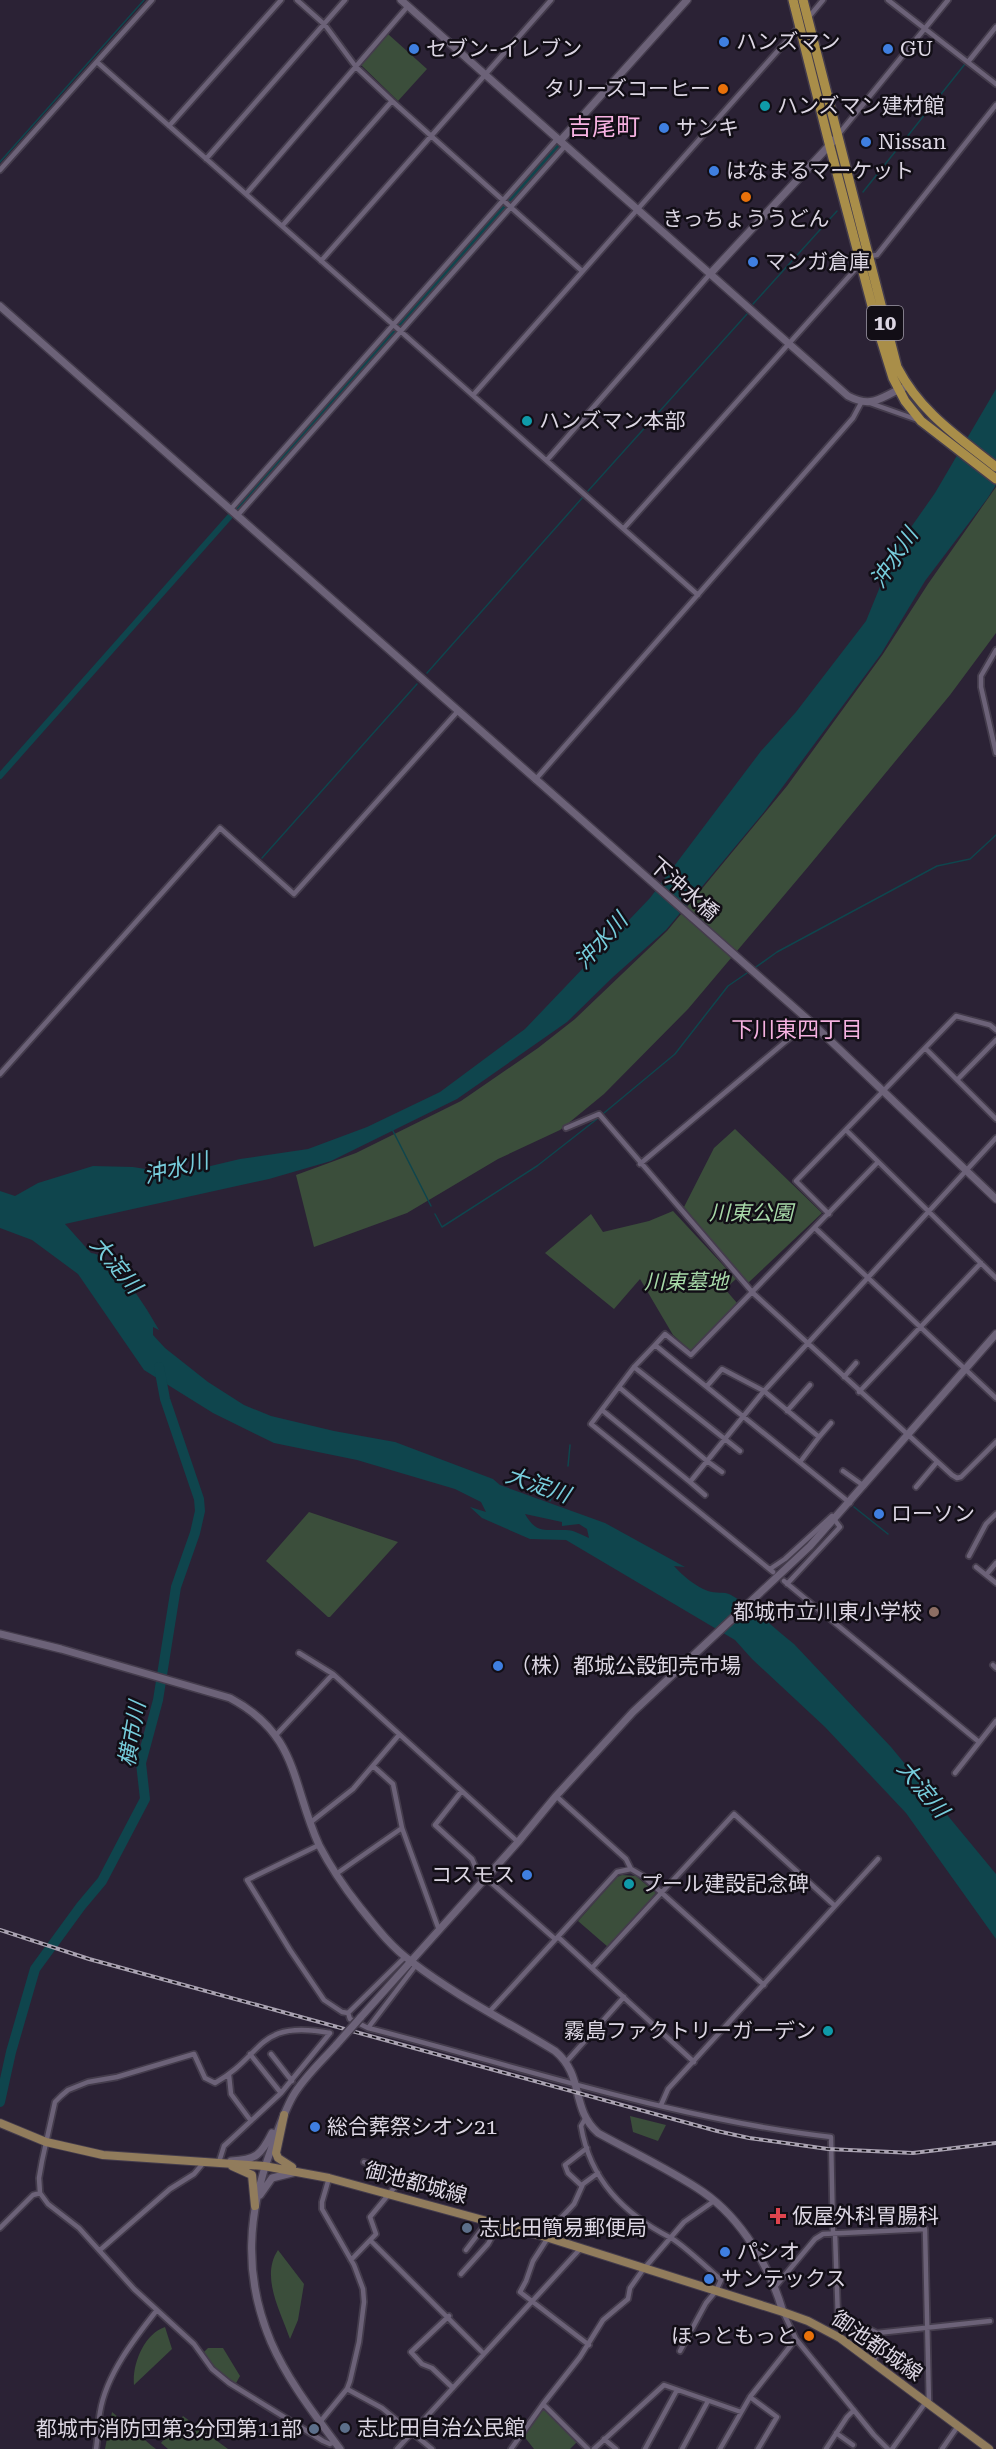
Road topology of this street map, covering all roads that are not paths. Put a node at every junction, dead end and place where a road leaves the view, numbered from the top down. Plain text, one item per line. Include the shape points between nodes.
1 (152, 0) edge
2 (281, 0) edge
3 (297, 0) edge
4 (345, 0) edge
5 (401, 0) edge
6 (551, 0) edge
7 (687, 0) edge
8 (793, 0) edge
9 (803, 0) edge
10 (823, 0) edge
11 (888, 0) edge
12 (948, 0) edge
13 (408, 6) junction
14 (807, 18) junction
15 (325, 25) junction
16 (800, 27) junction
17 (996, 27) edge
18 (925, 29) junction
19 (97, 62) junction
20 (968, 62) junction
21 (356, 67) junction
22 (485, 75) junction
23 (996, 84) edge
24 (392, 101) junction
25 (996, 105) edge
26 (169, 126) junction
27 (431, 136) junction
28 (838, 136) junction
29 (561, 142) junction
30 (829, 143) junction
31 (206, 159) junction
32 (0, 170) edge
33 (246, 194) junction
34 (504, 199) junction
35 (512, 206) junction
36 (638, 210) junction
37 (282, 226) junction
38 (865, 260) junction
39 (321, 261) junction
40 (582, 271) junction
41 (710, 274) junction
42 (0, 306) edge
43 (394, 324) junction
44 (401, 331) junction
45 (788, 344) junction
46 (903, 388) junction
47 (474, 394) junction
48 (861, 403) junction
49 (870, 403) junction
50 (921, 421) junction
51 (547, 460) junction
52 (996, 467) edge
53 (996, 479) edge
54 (230, 510) junction
55 (237, 516) junction
56 (624, 528) junction
57 (698, 595) junction
58 (996, 650) edge
59 (458, 711) junction
60 (996, 753) edge
61 (535, 780) junction
62 (810, 1021) junction
63 (996, 1030) edge
64 (996, 1040) edge
65 (926, 1049) junction
66 (0, 1074) edge
67 (957, 1080) junction
68 (885, 1090) junction
69 (996, 1119) edge
70 (566, 1128) dead end
71 (846, 1130) junction
72 (996, 1138) edge
73 (878, 1162) junction
74 (640, 1164) junction
75 (967, 1170) junction
76 (996, 1199) edge
77 (930, 1212) junction
78 (829, 1214) junction
79 (816, 1229) junction
80 (981, 1263) junction
81 (869, 1278) junction
82 (996, 1278) edge
83 (753, 1293) junction
84 (920, 1326) junction
85 (996, 1334) edge
86 (809, 1344) junction
87 (656, 1345) junction
88 (856, 1363) dead end
89 (634, 1366) junction
90 (967, 1370) junction
91 (844, 1377) junction
92 (810, 1384) dead end
93 (707, 1386) junction
94 (620, 1388) junction
95 (764, 1391) junction
96 (859, 1392) junction
97 (996, 1398) edge
98 (602, 1410) junction
99 (788, 1411) junction
100 (743, 1416) junction
101 (831, 1423) dead end
102 (907, 1435) junction
103 (819, 1437) junction
104 (725, 1439) junction
105 (996, 1442) edge
106 (740, 1450) dead end
107 (707, 1461) junction
108 (800, 1462) junction
109 (937, 1462) junction
110 (843, 1471) dead end
111 (722, 1473) dead end
112 (690, 1482) junction
113 (864, 1486) junction
114 (916, 1486) dead end
115 (705, 1495) dead end
116 (848, 1502) junction
117 (996, 1514) edge
118 (834, 1520) junction
119 (969, 1556) dead end
120 (996, 1563) edge
121 (976, 1567) dead end
122 (986, 1575) junction
123 (996, 1583) edge
124 (0, 1634) edge
125 (298, 1653) dead end
126 (333, 1674) junction
127 (996, 1722) edge
128 (276, 1735) junction
129 (399, 1735) junction
130 (979, 1742) junction
131 (373, 1766) junction
132 (955, 1773) dead end
133 (461, 1792) junction
134 (556, 1796) junction
135 (311, 1822) junction
136 (402, 1828) junction
137 (518, 1842) junction
138 (320, 1845) junction
139 (878, 1859) dead end
140 (631, 1869) junction
141 (336, 1874) junction
142 (484, 1880) junction
143 (662, 1892) junction
144 (835, 1906) junction
145 (439, 1930) junction
146 (556, 1938) junction
147 (411, 1962) junction
148 (591, 1968) junction
149 (764, 1985) junction
150 (624, 1997) junction
151 (490, 2011) junction
152 (348, 2013) junction
153 (368, 2028) junction
154 (250, 2054) junction
155 (271, 2054) dead end
156 (567, 2061) junction
157 (694, 2062) junction
158 (229, 2075) junction
159 (292, 2081) junction
160 (576, 2084) junction
161 (281, 2093) junction
162 (661, 2105) junction
163 (284, 2115) junction
164 (585, 2119) junction
165 (251, 2121) junction
166 (0, 2123) edge
167 (46, 2142) junction
168 (587, 2148) junction
169 (205, 2161) junction
170 (219, 2162) junction
171 (364, 2162) dead end
172 (264, 2166) junction
173 (302, 2171) junction
174 (598, 2173) junction
175 (329, 2178) junction
176 (582, 2186) junction
177 (40, 2193) junction
178 (389, 2195) junction
179 (714, 2201) junction
180 (255, 2206) junction
181 (488, 2221) junction
182 (499, 2224) junction
183 (0, 2228) edge
184 (834, 2233) junction
185 (549, 2238) junction
186 (670, 2238) junction
187 (371, 2241) junction
188 (580, 2248) junction
189 (100, 2250) junction
190 (466, 2250) dead end
191 (351, 2260) junction
192 (646, 2269) junction
193 (461, 2274) dead end
194 (775, 2287) junction
195 (716, 2291) junction
196 (532, 2300) junction
197 (157, 2310) junction
198 (783, 2312) junction
199 (449, 2316) junction
200 (990, 2321) dead end
201 (927, 2327) junction
202 (877, 2333) junction
203 (796, 2339) junction
204 (590, 2344) junction
205 (680, 2351) dead end
206 (483, 2353) junction
207 (874, 2363) junction
208 (453, 2388) junction
209 (346, 2389) junction
210 (677, 2390) junction
211 (750, 2397) junction
212 (708, 2401) junction
213 (927, 2403) junction
214 (543, 2404) junction
215 (854, 2410) junction
216 (741, 2412) junction
217 (320, 2422) junction
218 (958, 2426) junction
219 (411, 2433) junction
220 (836, 2433) junction
221 (604, 2439) junction
222 (853, 2445) dead end
223 (337, 2446) edge
224 (96, 2449) edge
225 (397, 2449) edge
226 (432, 2449) edge
227 (511, 2449) edge
228 (588, 2449) edge
229 (594, 2449) edge
230 (616, 2449) edge
231 (645, 2449) edge
232 (682, 2449) edge
233 (720, 2449) edge
234 (758, 2449) edge
235 (825, 2449) edge
236 (890, 2449) edge
237 (942, 2449) edge
238 (989, 2449) edge

1 - 19 street
2 - 26 street
3 - 15 street
4 - 15 street
5 - 13 street
6 - 22 street
7 - 29 street
8 - 16 highway, 10
9 - 14 highway, 10
10 - 14 street
11 - 18 street
12 - 18 street
13 - 21 street
13 - 22 street
14 - 16 street
14 - 28 highway, 10
15 - 21 street
15 - 31 street
16 - 30 highway, 10
16 - 36 street
17 - 20 street
18 - 20 street
18 - 28 street
19 - 26 street
19 - 32 street
20 - 23 street
21 - 24 street
21 - 33 street
22 - 27 street
22 - 29 street
24 - 27 street
24 - 37 street
25 - 38 street via 877,255
26 - 31 street
27 - 34 street
27 - 39 street
28 - 30 street
28 - 38 highway, 10
29 - 34 street
29 - 35 street
29 - 36 street
30 - 38 highway, 10
30 - 41 street
31 - 33 street
33 - 37 street
34 - 35 street
34 - 43 street
35 - 40 street
35 - 44 street
36 - 40 street
36 - 41 street
37 - 39 street
38 - 45 street
38 - 46 highway, 10
39 - 43 street
40 - 47 street
41 - 45 street
41 - 51 street
42 - 54 street, 下沖水橋
43 - 44 street
43 - 54 street
44 - 47 street
44 - 55 street
45 - 48 street
45 - 56 street
46 - 49 street
46 - 50 highway, 10 via 905,401
46 - 52 highway, 10
47 - 51 street
48 - 49 street
48 - 57 street via 853,418
49 - 50 street
50 - 53 highway, 10
51 - 56 street
54 - 55 street, 下沖水橋
55 - 59 street, 下沖水橋
56 - 57 street
57 - 61 street
58 - 60 street via 981,676
59 - 61 street, 下沖水橋
59 - 66 street via 294,894 220,828
61 - 62 street, 下沖水橋
62 - 68 street, 下沖水橋
62 - 74 street
63 - 65 street via 956,1016
64 - 67 street
65 - 67 street
65 - 68 street
67 - 69 street
68 - 71 street
68 - 75 street, 下沖水橋
70 - 74 street via 599,1114
71 - 73 street
71 - 78 street via 796,1181
72 - 75 street
73 - 77 street
73 - 78 street
74 - 83 street
75 - 76 street, 下沖水橋
75 - 77 street
77 - 80 street
77 - 81 street
78 - 79 street
79 - 81 street
79 - 83 street
80 - 82 street
80 - 84 street
81 - 84 street
81 - 86 street
83 - 86 street
83 - 87 street via 691,1355 664,1335
84 - 90 street
84 - 96 street
85 - 90 street
86 - 91 street
86 - 95 street
87 - 89 street
87 - 93 street
88 - 91 street
89 - 94 street
89 - 104 street
90 - 97 street
90 - 102 street
91 - 96 street
92 - 99 street
93 - 95 street via 722,1369
93 - 100 street
94 - 98 street
94 - 107 street
95 - 99 street
95 - 100 street
96 - 102 street
98 - 112 street
98 - 116 street via 591,1424 771,1571
99 - 103 street
100 - 104 street
100 - 108 street
101 - 103 street
102 - 109 street
102 - 113 street
103 - 108 street
104 - 106 street
104 - 107 street
105 - 109 street via 961,1477
107 - 111 street
107 - 112 street
108 - 116 street
109 - 114 street
110 - 113 street
112 - 115 street
113 - 116 street
116 - 118 street
117 - 119 street via 986,1524
118 - 130 street via 840,1527 785,1582
118 - 134 street via 773,1583 633,1712
120 - 122 street
121 - 122 street
122 - 123 street
124 - 128 street via 226,1697 255,1713
125 - 126 street
126 - 128 street
126 - 129 street
127 - 130 street
128 - 135 street via 294,1770
129 - 131 street
129 - 133 street
130 - 132 street
131 - 135 street via 353,1789
131 - 136 street via 393,1784
133 - 137 street
133 - 142 street via 435,1825 472,1859
134 - 137 street
134 - 140 street via 625,1857
135 - 138 street
136 - 141 street
136 - 145 street
137 - 142 street
138 - 141 street
138 - 152 street via 247,1880 324,2000
139 - 144 street
140 - 143 street
140 - 146 street via 617,1872
141 - 147 street via 372,1922
142 - 145 street
142 - 146 street
143 - 144 street via 734,1814
143 - 148 street
143 - 149 street
144 - 149 street
145 - 147 street
146 - 148 street
146 - 151 street
147 - 151 street
147 - 152 street
147 - 153 street
147 - 163 street, bridge via 293,2096
148 - 150 street
149 - 157 street
150 - 156 street
150 - 157 street
151 - 156 street
152 - 153 street via 350,2019
153 - 160 street
154 - 158 street
154 - 159 street via 268,2037 280,2032 330,2033
154 - 161 street
155 - 159 street
156 - 160 street
157 - 162 street via 668,2089
158 - 165 street via 231,2094
158 - 167 street via 209,2082 194,2054 88,2082 68,2090 55,2102
159 - 161 street
160 - 162 street
160 - 164 street
161 - 165 street
162 - 184 street via 742,2124 831,2136
163 - 170 street via 257,2156
163 - 172 street
163 - 173 main road via 276,2153 282,2162
164 - 168 street via 581,2126
164 - 179 street via 598,2133
165 - 170 street via 224,2146
166 - 167 main road, 御池都城線
167 - 169 main road, 御池都城線 via 103,2155
167 - 177 street
168 - 174 street
168 - 176 street via 565,2165
169 - 170 main road, 御池都城線
169 - 189 street via 195,2174 170,2189
170 - 172 main road, 御池都城線
170 - 180 main road via 252,2175
171 - 178 street via 403,2177
172 - 173 main road, 御池都城線
172 - 180 street
173 - 175 main road, 御池都城線
173 - 180 street via 272,2178
174 - 176 street
174 - 186 street via 623,2207
175 - 178 main road, 御池都城線
175 - 191 street via 322,2209
176 - 185 street
177 - 183 street via 33,2195
177 - 189 street
178 - 181 main road, 御池都城線
178 - 187 street via 370,2217 376,2234
179 - 186 street via 696,2212
179 - 194 street via 741,2229
180 - 217 street via 251,2256 260,2311 282,2364
181 - 182 main road, 御池都城線
181 - 190 street
182 - 185 main road, 御池都城線
182 - 193 street via 488,2244
184 - 194 street via 815,2239
184 - 201 street via 925,2229
184 - 202 street via 839,2324 853,2333 867,2328
185 - 188 main road, 御池都城線
185 - 196 street via 533,2261 520,2292
186 - 192 street
186 - 195 street via 721,2280
187 - 191 street
187 - 199 street
188 - 192 main road, 御池都城線
188 - 196 street
189 - 197 street
191 - 209 street via 364,2302 359,2342
192 - 195 main road, 御池都城線
192 - 204 street via 630,2288 628,2299 603,2320
194 - 198 street
195 - 198 main road, 御池都城線
195 - 205 street
196 - 204 street
196 - 206 street
197 - 223 street via 229,2382
197 - 224 street via 125,2355 105,2393
198 - 203 street
198 - 207 main road, 御池都城線 via 820,2327
199 - 206 street
199 - 208 street via 411,2352
200 - 201 street
201 - 202 street
201 - 213 street
202 - 207 street
203 - 211 street
203 - 215 street
204 - 214 street
206 - 208 street
207 - 213 main road, 御池都城線
208 - 219 street
209 - 217 street
209 - 219 street via 382,2408
210 - 212 street
210 - 221 street via 660,2387
210 - 231 street
211 - 216 street
211 - 234 street via 777,2416
212 - 216 street
212 - 232 street
213 - 218 main road, 御池都城線
213 - 236 street
214 - 227 street
214 - 228 street
215 - 220 street
215 - 236 street
216 - 233 street
217 - 223 street
218 - 237 street
218 - 238 main road, 御池都城線
219 - 225 street
219 - 226 street
220 - 222 street
220 - 235 street
221 - 229 street
221 - 230 street

